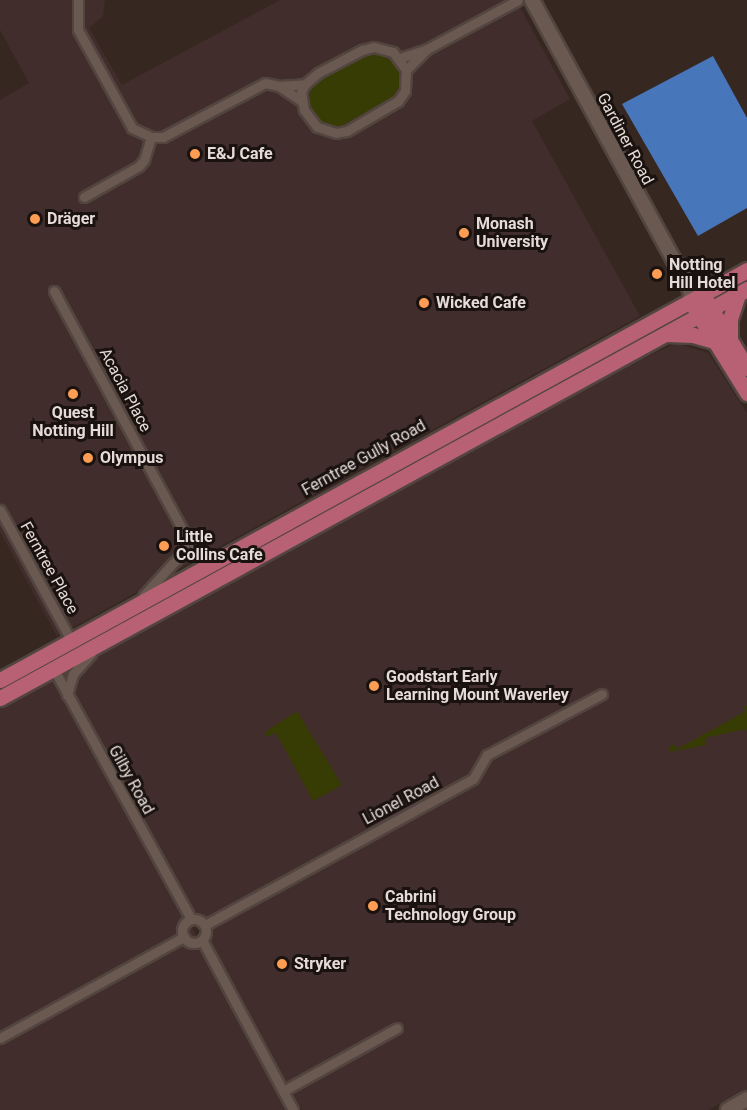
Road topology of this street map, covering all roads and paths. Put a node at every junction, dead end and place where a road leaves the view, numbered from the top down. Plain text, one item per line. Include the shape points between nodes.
1 (78, 0) edge
2 (518, 0) edge
3 (532, 0) edge
4 (427, 49) junction
5 (400, 58) junction
6 (406, 70) junction
7 (305, 84) junction
8 (279, 86) junction
9 (302, 101) junction
10 (150, 137) junction
11 (84, 197) dead end
12 (747, 270) edge
13 (54, 291) dead end
14 (742, 292) edge
15 (695, 296) junction
16 (705, 313) junction
17 (664, 334) junction
18 (730, 339) junction
19 (714, 340) junction
20 (747, 368) edge
21 (747, 393) edge
22 (431, 442) junction
23 (440, 457) junction
24 (0, 510) edge
25 (185, 534) junction
26 (206, 566) junction
27 (132, 607) junction
28 (111, 637) junction
29 (71, 640) junction
30 (45, 655) junction
31 (53, 669) junction
32 (0, 680) edge
33 (602, 694) dead end
34 (67, 695) junction
35 (0, 698) edge
36 (191, 919) junction
37 (205, 925) junction
38 (184, 937) junction
39 (202, 940) junction
40 (397, 1028) dead end
41 (0, 1038) edge
42 (283, 1091) junction
43 (747, 1099) edge
44 (293, 1110) edge
45 (728, 1110) edge

1 - 10 street via 78,30 132,128
2 - 4 street
3 - 15 street, Gardiner Road
4 - 5 street
4 - 6 street
5 - 6 street
5 - 7 street via 384,48 362,50
6 - 9 street via 405,91 398,101 347,131 336,133 317,128 303,110
7 - 8 street
7 - 9 street
8 - 9 street
8 - 10 street via 257,86 163,137
10 - 11 street via 139,166
12 - 15 main road, Ferntree Gully Road
13 - 25 street, Acacia Place
14 - 16 main road
14 - 18 main road via 730,319
15 - 16 main road
15 - 22 main road, Ferntree Gully Road
16 - 17 main road
16 - 18 main road
16 - 19 main road
17 - 19 main road
17 - 23 main road
18 - 20 main road
19 - 21 main road
22 - 23 main road
22 - 26 main road, Ferntree Gully Road
23 - 28 main road
24 - 29 street, Ferntree Place
25 - 26 street, Acacia Place
25 - 27 street via 184,551
26 - 27 main road, Ferntree Gully Road
27 - 29 main road, Ferntree Gully Road
28 - 31 main road
28 - 34 street via 73,674
29 - 30 main road, Ferntree Gully Road
30 - 31 street, Gilby Road
30 - 32 main road, Ferntree Gully Road
31 - 34 street, Gilby Road
31 - 35 main road
33 - 37 street, Lionel Road via 487,755 473,779
34 - 36 street, Gilby Road
36 - 37 street
36 - 38 street via 184,925
37 - 39 street
38 - 39 street via 190,942
38 - 41 street
39 - 42 street
40 - 42 street
42 - 44 street
43 - 45 street

